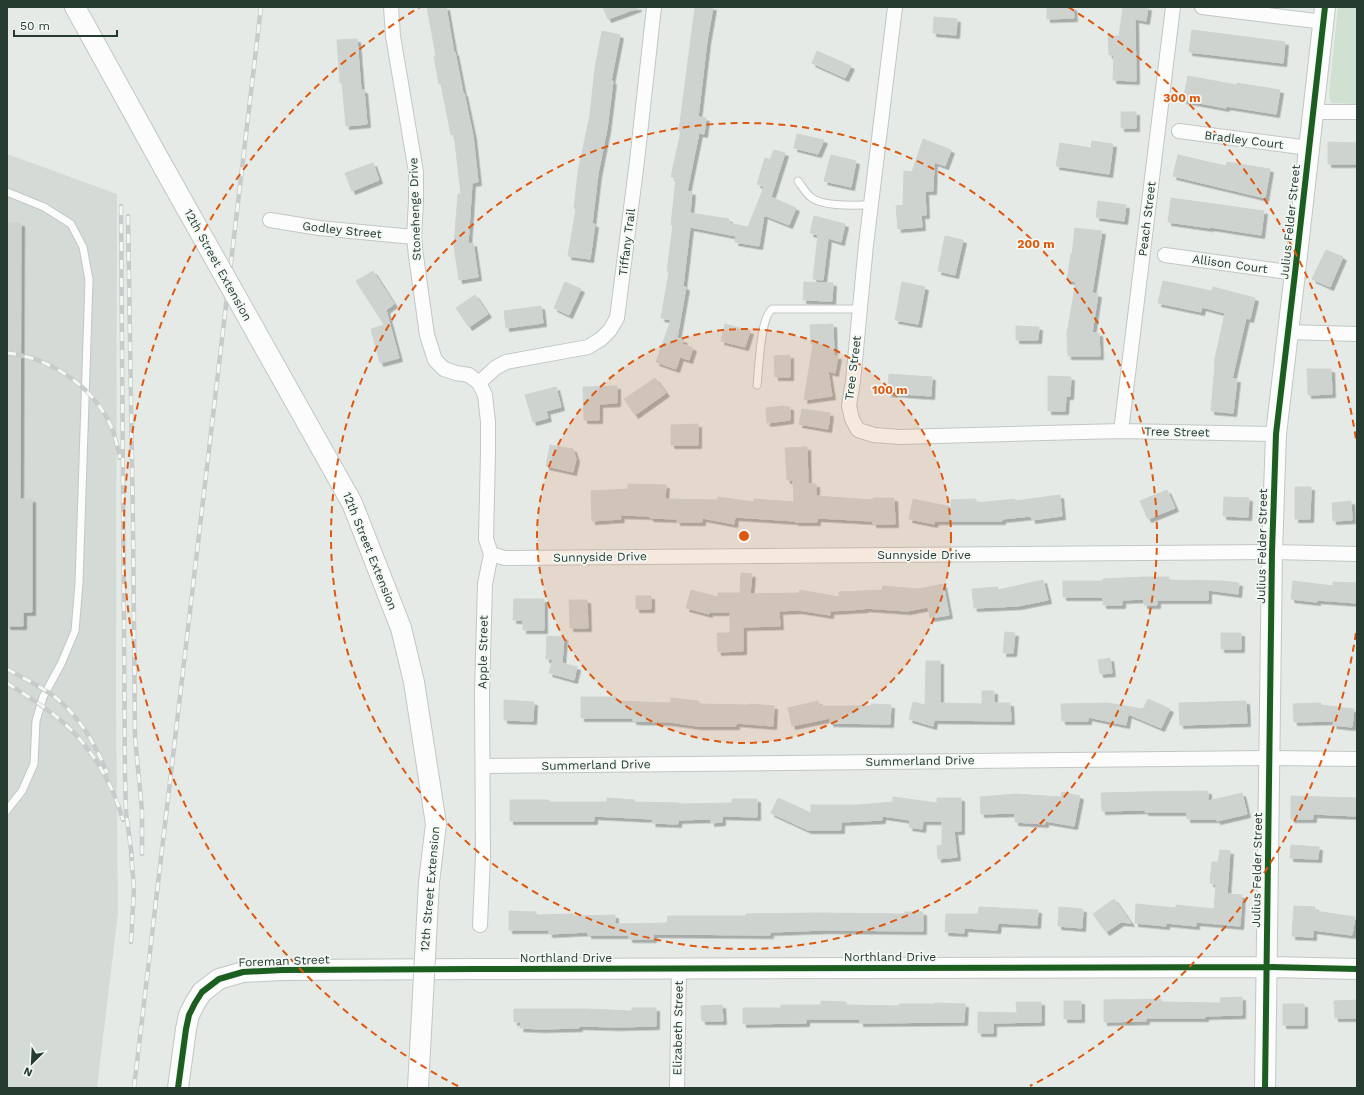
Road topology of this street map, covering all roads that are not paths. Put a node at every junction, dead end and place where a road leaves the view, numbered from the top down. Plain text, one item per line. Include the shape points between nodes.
1 (75, 7) edge
2 (391, 7) edge
3 (654, 7) edge
4 (895, 7) edge
5 (1173, 7) edge
6 (1202, 7) edge
7 (1325, 14) edge
8 (1314, 112) junction
9 (1357, 112) edge
10 (1179, 131) dead end
11 (1309, 148) junction
12 (798, 180) dead end
13 (7, 192) edge
14 (871, 205) junction
15 (270, 220) dead end
16 (414, 237) junction
17 (1165, 255) dead end
18 (1296, 273) junction
19 (860, 309) junction
20 (1288, 332) junction
21 (1357, 334) edge
22 (479, 383) junction
23 (757, 385) dead end
24 (1121, 431) junction
25 (1276, 434) junction
26 (1272, 552) junction
27 (491, 554) junction
28 (1357, 554) edge
29 (1269, 758) junction
30 (1357, 759) edge
31 (483, 766) junction
32 (7, 810) edge
33 (480, 925) dead end
34 (1266, 967) junction
35 (424, 969) junction
36 (679, 969) junction
37 (1357, 969) edge
38 (178, 1088) edge
39 (418, 1088) edge
40 (677, 1088) edge
41 (1265, 1088) edge

1 - 35 street, 12th Street Extension, bridge via 352,503 401,628 414,682 436,824 429,882
2 - 16 street, Stonehenge Drive via 393,36 416,172
3 - 22 street, Tiffany Trail via 617,318 601,339 588,347 506,362 495,368
4 - 14 street, Tree Street
5 - 24 street, Peach Street
6 - 7 street
7 - 8 street, Julius Felder Street
8 - 9 street
8 - 11 street, Julius Felder Street
10 - 11 street, Bradley Court
11 - 18 street, Julius Felder Street
12 - 14 lane via 812,198 822,202
13 - 32 lane via 44,207 71,224 83,248 89,280 79,583 75,631 43,697 36,720 34,764 22,791
14 - 19 street, Tree Street
15 - 16 street, Godley Street via 319,228
16 - 22 street, Stonehenge Drive via 424,323 434,360 444,369 469,375
17 - 18 street, Allison Court
18 - 20 street, Julius Felder Street
19 - 23 lane via 769,312 763,331
19 - 24 street, Tree Street via 854,381 848,406 858,430 874,435 900,437
20 - 21 street
20 - 25 street, Julius Felder Street
22 - 27 street, Apple Street via 485,395 488,422 486,539
24 - 25 street, Tree Street
25 - 26 street, Julius Felder Street
26 - 27 street, Sunnyside Drive via 505,558
26 - 28 street, Sunnyside Drive
26 - 29 street, Julius Felder Street
27 - 31 street, Apple Street via 485,584
29 - 30 street, Summerland Drive
29 - 31 street, Summerland Drive
29 - 34 street, Julius Felder Street
31 - 33 street, Apple Street
34 - 36 street, Northland Drive
34 - 37 street, Northland Drive
34 - 41 street, Julius Felder Street
35 - 36 street, Northland Drive
35 - 38 street, Foreman Street via 244,972 219,979 202,992 189,1015
35 - 39 street, 12th Street Extension, bridge
36 - 40 street, Elizabeth Street

